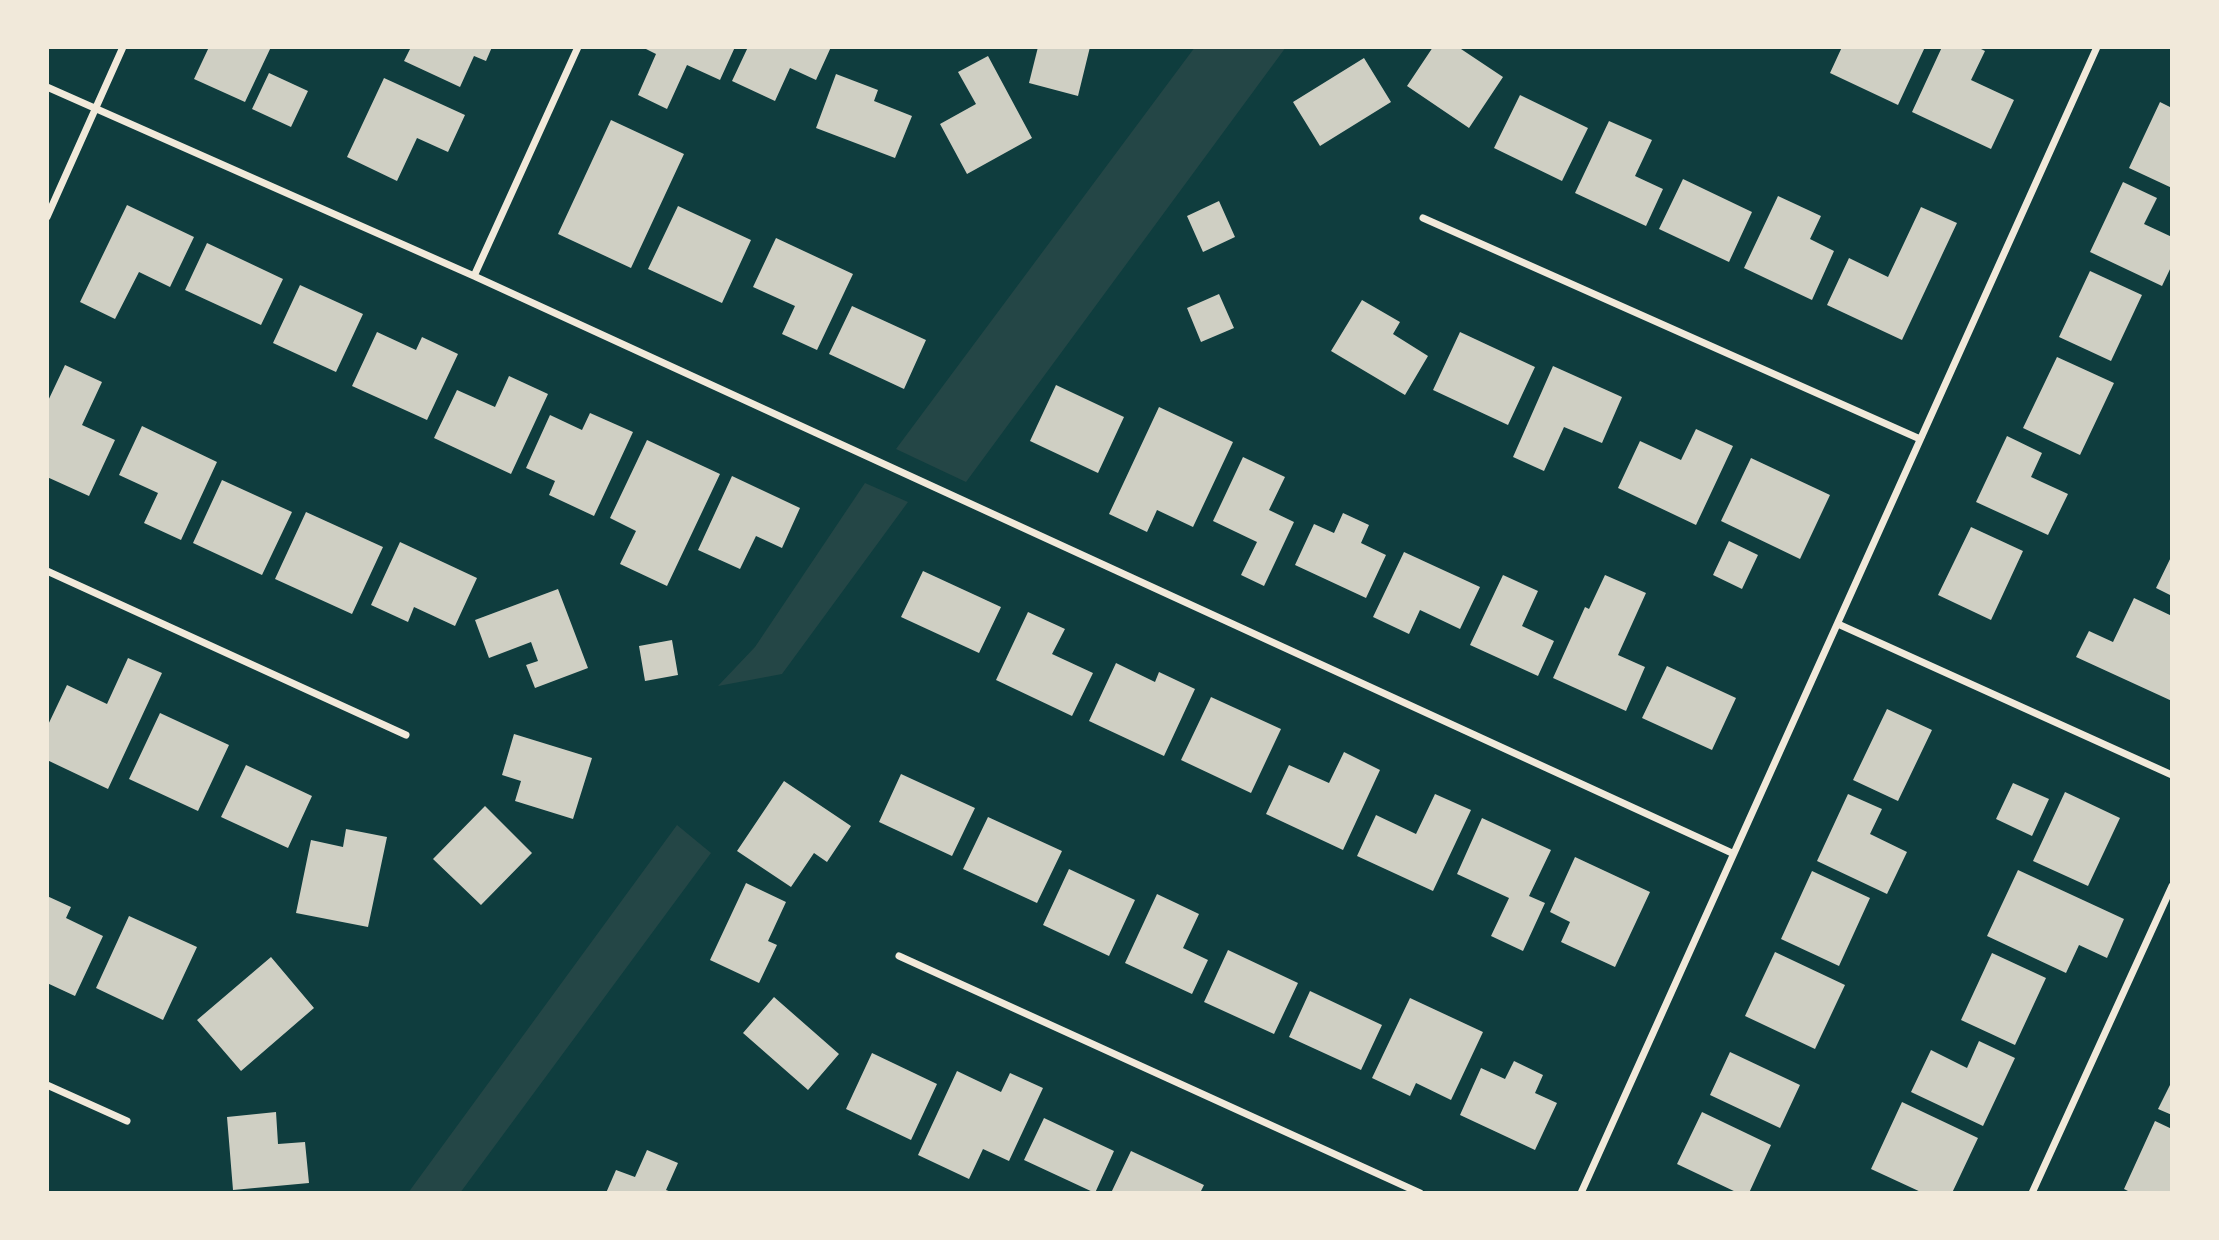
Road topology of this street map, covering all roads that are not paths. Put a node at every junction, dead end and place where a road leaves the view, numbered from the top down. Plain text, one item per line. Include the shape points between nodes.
1 (123, 47) edge
2 (578, 47) edge
3 (2097, 47) edge
4 (47, 87) edge
5 (95, 109) junction
6 (47, 217) edge
7 (1423, 218) dead end
8 (474, 276) junction
9 (1920, 439) junction
10 (47, 571) edge
11 (1838, 624) junction
12 (406, 735) dead end
13 (2172, 775) edge
14 (1732, 853) junction
15 (2172, 886) edge
16 (899, 956) dead end
17 (47, 1085) edge
18 (127, 1121) dead end
19 (1420, 1193) edge
20 (1581, 1193) edge
21 (2032, 1193) edge

1 - 5 street
2 - 8 street
3 - 9 street
4 - 5 street
5 - 6 street
5 - 8 street
7 - 9 street
8 - 14 street
9 - 11 street
10 - 12 street
11 - 13 street
11 - 14 street
14 - 20 street
15 - 21 street
16 - 19 street
17 - 18 street

